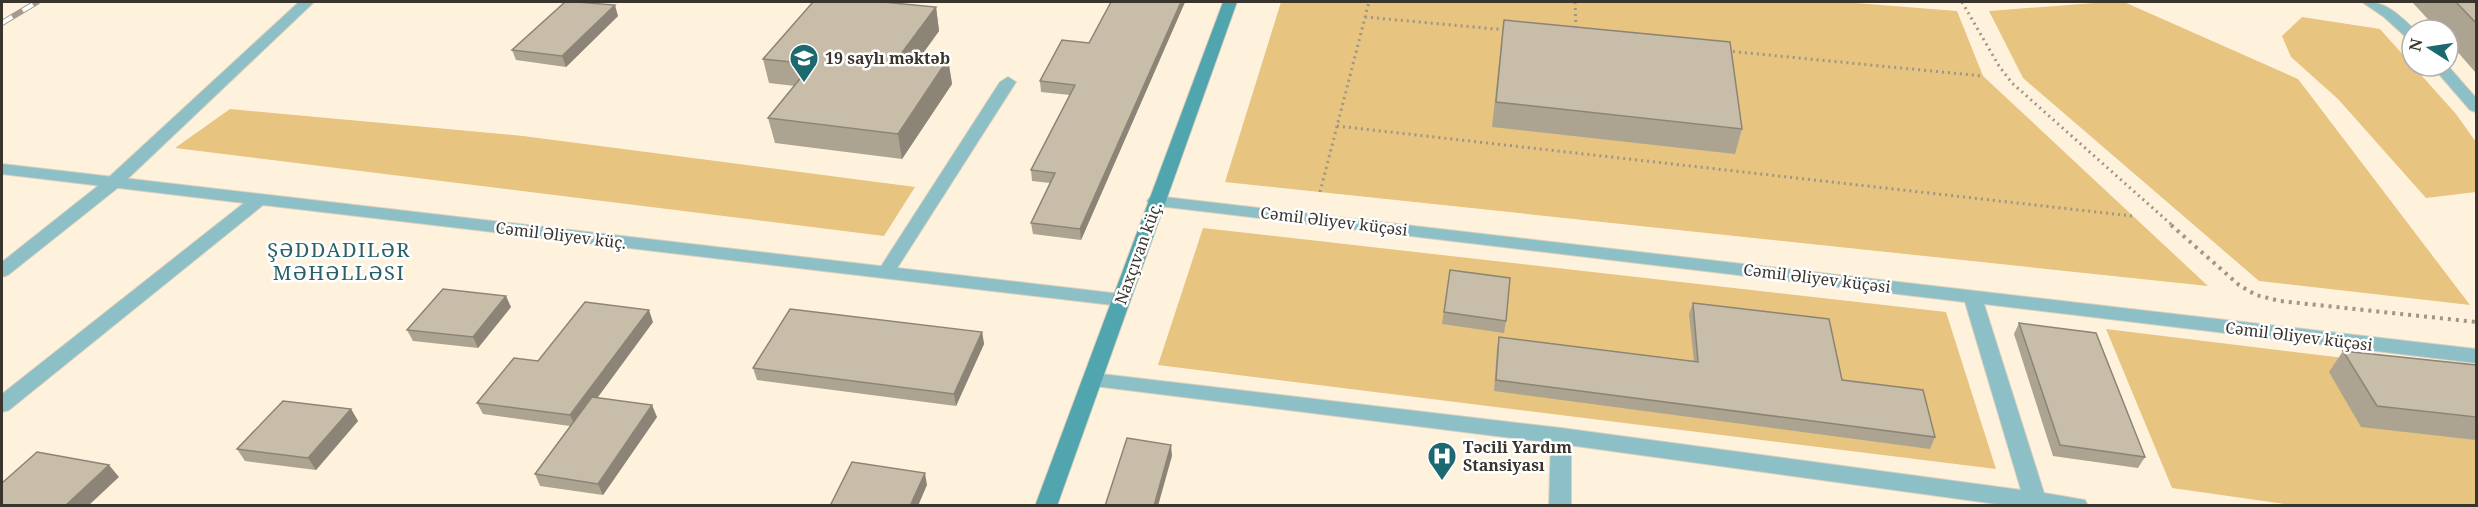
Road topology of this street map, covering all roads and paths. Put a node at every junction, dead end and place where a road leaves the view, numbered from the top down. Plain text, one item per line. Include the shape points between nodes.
1 (307, 2) edge
2 (1230, 2) edge
3 (1369, 2) edge
4 (1575, 2) edge
5 (1962, 2) edge
6 (2369, 2) edge
7 (1365, 17) junction
8 (2400, 24) edge
9 (1518, 31) edge
10 (1576, 37) edge
11 (1716, 50) edge
12 (1983, 76) dead end
13 (2451, 78) edge
14 (1008, 82) dead end
15 (2476, 107) edge
16 (1337, 126) junction
17 (2, 169) edge
18 (114, 182) junction
19 (1320, 192) dead end
20 (259, 200) junction
21 (1156, 201) junction
22 (2133, 216) dead end
23 (2, 271) edge
24 (886, 273) junction
25 (1972, 296) junction
26 (1121, 300) junction
27 (2476, 322) edge
28 (2476, 356) edge
29 (1093, 380) junction
30 (2, 405) edge
31 (1561, 436) junction
32 (2036, 503) edge
33 (1046, 506) edge
34 (1560, 506) edge
35 (2077, 506) edge

1 - 18 street
2 - 21 street, Naxçıvan küç.
3 - 7 path
4 - 10 path
5 - 27 path via 2012,83 2239,285 2256,295 2280,301
6 - 8 street
7 - 9 path
7 - 16 path
11 - 12 path
13 - 15 street
14 - 24 street
16 - 19 path
16 - 22 path
17 - 18 street, Cəmil Əliyev küç.
18 - 20 street, Cəmil Əliyev küç.
18 - 23 street
20 - 24 street, Cəmil Əliyev küç.
20 - 30 street
21 - 25 street, Cəmil Əliyev küçəsi
21 - 26 street, Naxçıvan küç.
24 - 26 street, Cəmil Əliyev küç.
25 - 28 street, Cəmil Əliyev küçəsi
25 - 32 street
26 - 29 street, Naxçıvan küç.
29 - 31 street
29 - 33 street, Naxçıvan küç.
31 - 32 street
31 - 34 street
32 - 35 street

